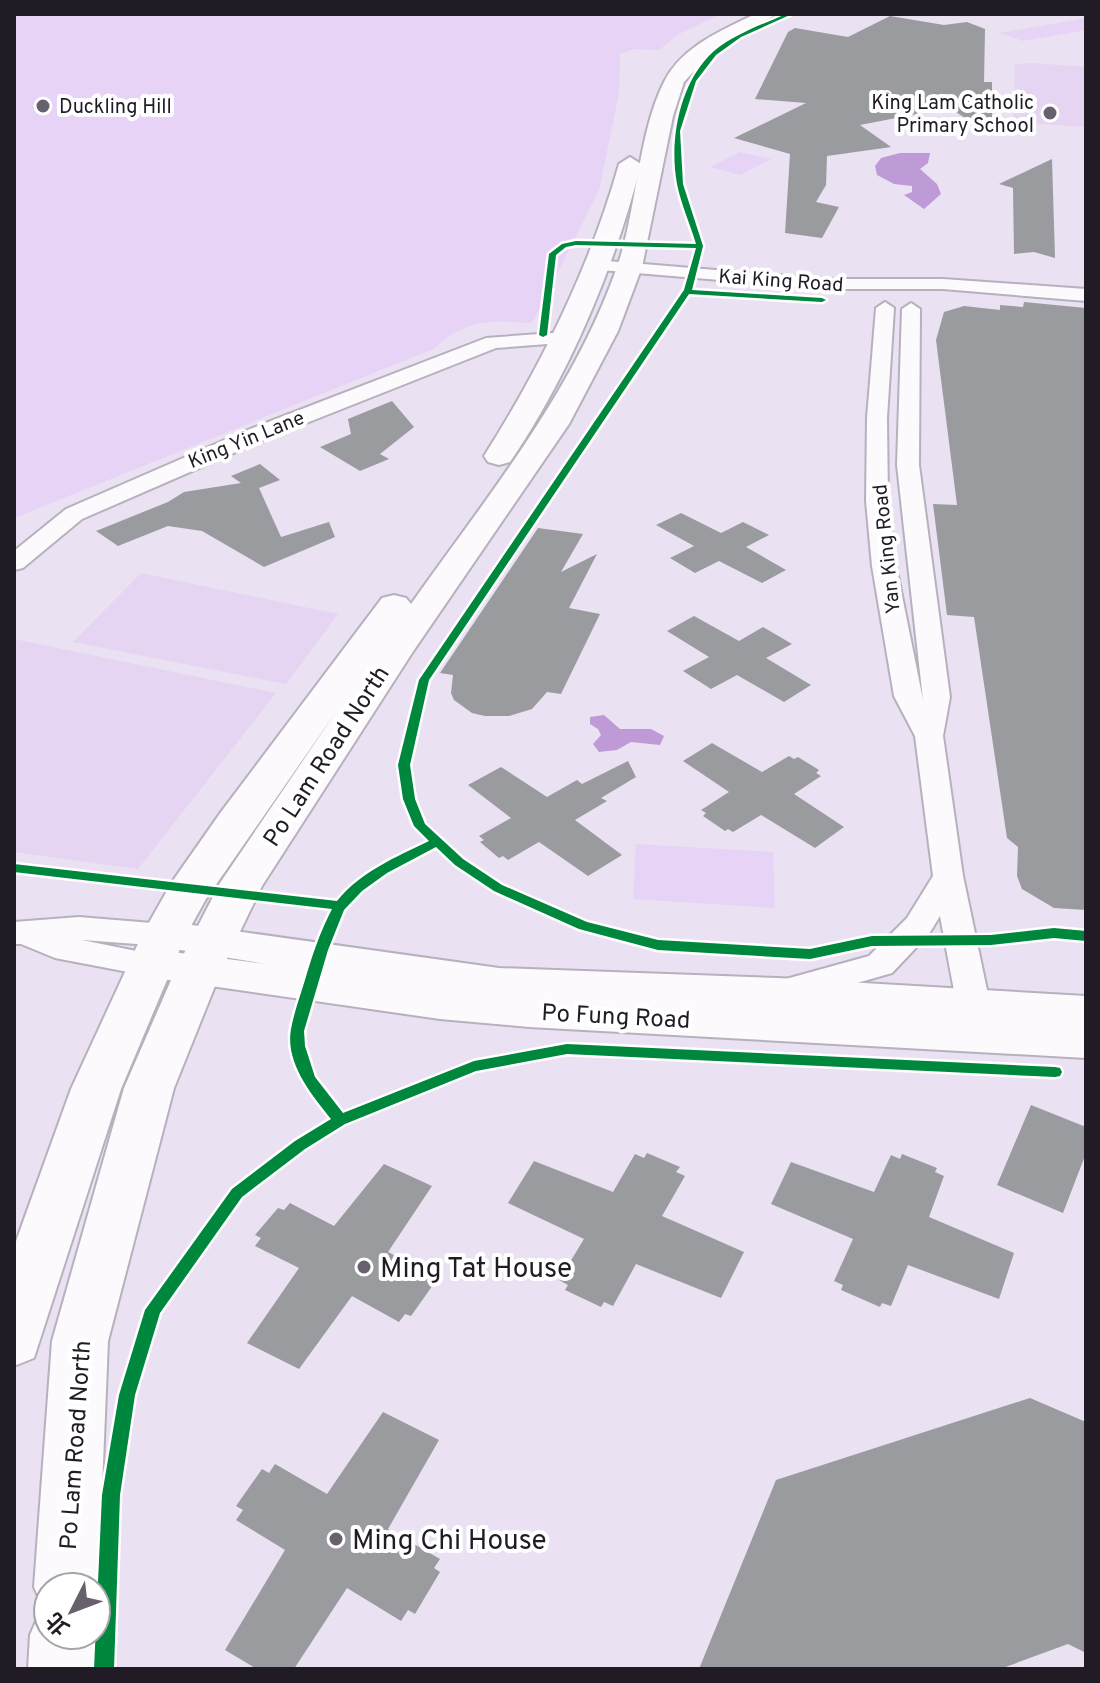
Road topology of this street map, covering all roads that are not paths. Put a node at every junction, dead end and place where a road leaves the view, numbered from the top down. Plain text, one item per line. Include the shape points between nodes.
1 (742, 14) edge
2 (768, 14) edge
3 (655, 74) dead end
4 (636, 139) dead end
5 (611, 272) junction
6 (901, 284) junction
7 (874, 298) junction
8 (920, 304) junction
9 (1083, 304) edge
10 (567, 338) junction
11 (14, 563) edge
12 (929, 736) junction
13 (948, 876) junction
14 (16, 933) edge
15 (181, 953) junction
16 (778, 994) junction
17 (1086, 1012) edge
18 (976, 1020) junction
19 (1086, 1041) edge
20 (14, 1340) edge
21 (67, 1571) edge

1 - 3 main road via 688,41
2 - 5 main road, Po Lam Road North via 709,44 674,82
4 - 5 main road, Po Lam Road North via 616,211
5 - 7 street, Kai King Road
5 - 10 main road, Po Lam Road North
5 - 15 main road, Po Lam Road North via 605,331 554,424 242,883
6 - 7 street, Kai King Road
6 - 8 street, Kai King Road via 922,291
6 - 9 street, Kai King Road via 943,284
7 - 8 street, Kai King Road
7 - 12 street, Yan King Road via 877,501 884,566 907,696
8 - 9 street, Kai King Road via 986,296
8 - 12 street, Yan King Road via 908,465 937,697
10 - 11 street, King Yin Lane via 493,342 114,494 74,514
10 - 15 main road, Po Lam Road North via 490,469 187,893
12 - 13 street, Yan King Road
13 - 16 street via 918,926 880,965
13 - 18 street, Yan King Road
14 - 15 street via 55,946
15 - 16 street, Po Fung Road via 499,983
15 - 18 street, Po Fung Road via 440,1003 529,1011
15 - 20 main road, Po Lam Road North via 96,1089 23,1299
15 - 21 main road, Po Lam Road North via 80,1341
16 - 18 street, Po Fung Road
17 - 18 street, Po Fung Road
18 - 19 street, Po Fung Road

